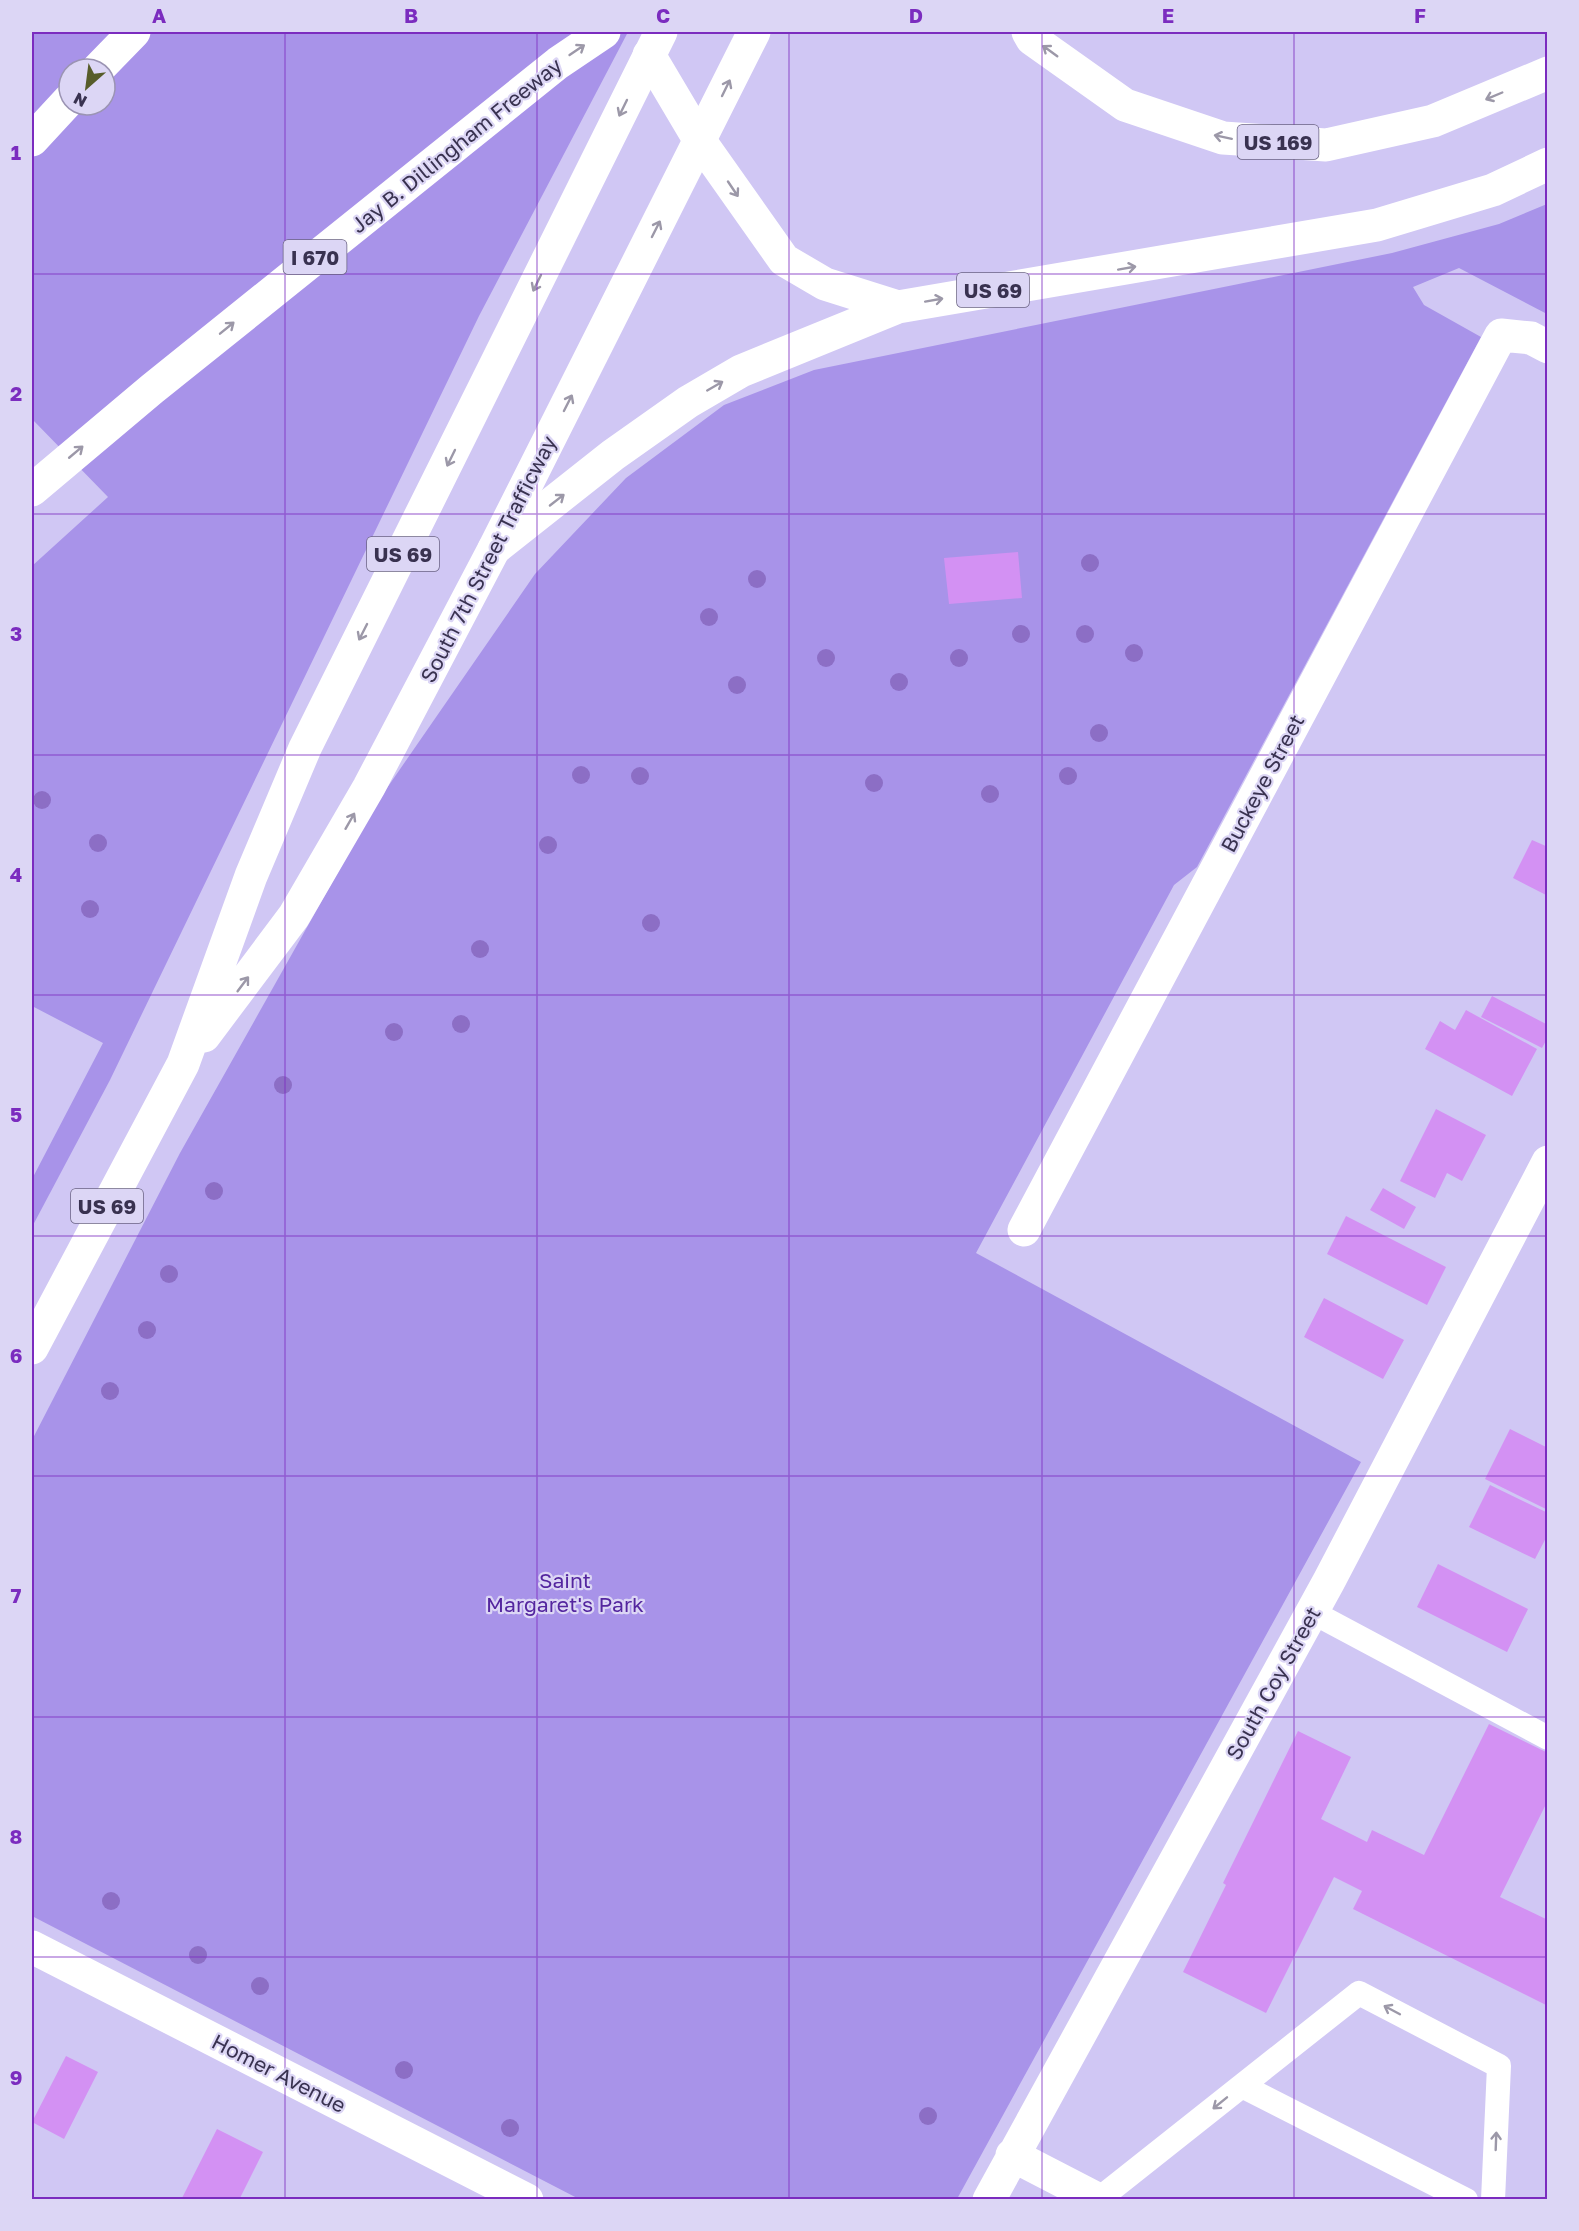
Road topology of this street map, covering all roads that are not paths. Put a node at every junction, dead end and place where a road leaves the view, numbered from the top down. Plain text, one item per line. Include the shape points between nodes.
1 (134, 32) edge
2 (604, 32) edge
3 (754, 32) edge
4 (1028, 32) edge
5 (655, 43) edge
6 (110, 57) edge
7 (1548, 73) edge
8 (57, 113) edge
9 (32, 140) edge
10 (700, 141) junction
11 (1548, 164) edge
12 (898, 307) junction
13 (1548, 347) edge
14 (32, 490) edge
15 (494, 549) junction
16 (183, 1064) junction
17 (1548, 1162) edge
18 (1024, 1230) dead end
19 (32, 1348) edge
20 (1312, 1612) junction
21 (1548, 1738) edge
22 (32, 1947) edge
23 (1242, 2086) junction
24 (1012, 2155) junction
25 (527, 2199) edge
26 (989, 2199) edge
27 (1099, 2199) edge
28 (1466, 2199) edge
29 (1493, 2199) edge

1 - 6 main road
14 -> 2 main road, Jay B. Dillingham Freeway / I 670 via 161,381 558,63
10 -> 3 main road, South 7th Street Trafficway
7 -> 4 main road, US 169 via 1433,121 1326,145 1223,138 1125,105 1032,39
5 - 10 main road
5 -> 16 main road, South 7th Street Trafficway / US 69 via 305,748 251,876
8 - 9 main road
10 -> 12 main road via 784,260 825,284
15 -> 10 main road, South 7th Street Trafficway
12 -> 11 main road, US 69 via 1377,225 1493,190
15 -> 12 main road, US 69 via 688,402 741,371
13 - 18 main road, Buckeye Street via 1532,338 1501,335
16 -> 15 main road, South 7th Street Trafficway / US 69 via 294,916 369,787
16 - 19 main road, South 7th Street Trafficway / US 69
17 - 20 main road, South Coy Street
20 - 21 lane
20 - 24 main road, South Coy Street
22 - 25 main road, Homer Avenue
23 -> 27 lane
23 - 28 lane
29 -> 23 lane via 1499,2066 1359,1992
24 - 26 main road, South Coy Street
24 - 27 main road

